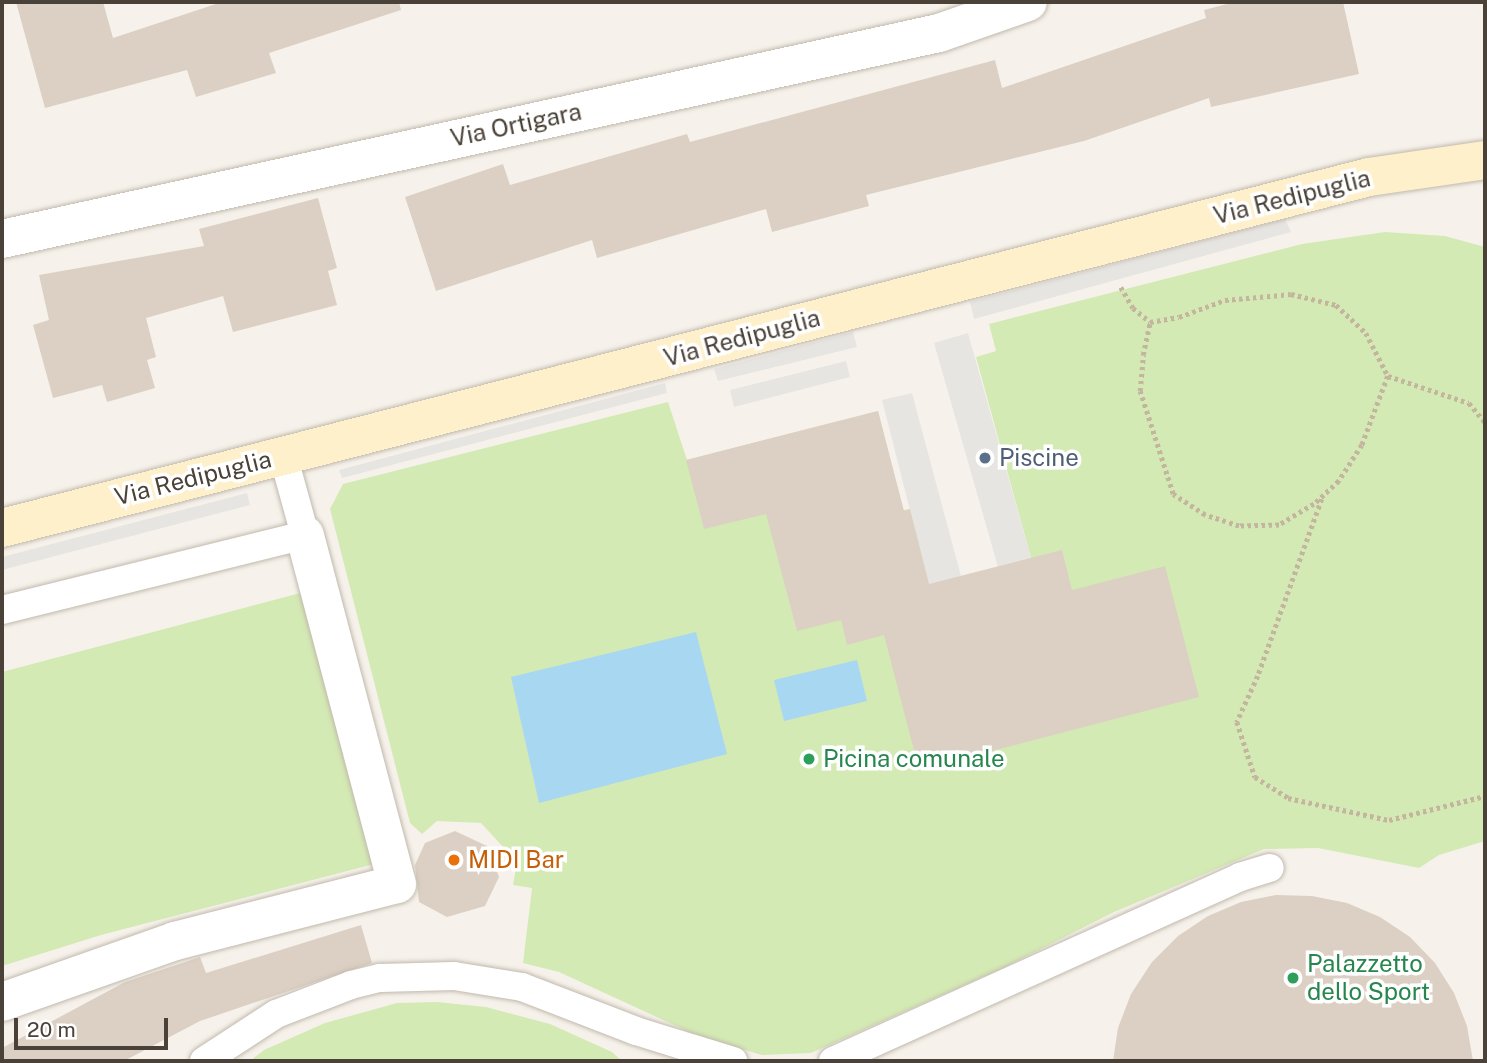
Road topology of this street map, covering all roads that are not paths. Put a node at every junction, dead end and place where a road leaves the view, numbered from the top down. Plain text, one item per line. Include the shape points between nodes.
1 (1028, 2) edge
2 (1485, 160) edge
3 (2, 239) edge
4 (283, 455) junction
5 (2, 527) edge
6 (305, 535) junction
7 (2, 610) edge
8 (1270, 868) dead end
9 (2, 1002) edge
10 (204, 1061) edge
11 (733, 1061) edge
12 (834, 1061) edge

1 - 3 street, Via Ortigara via 939,33
2 - 4 street, Via Redipuglia via 1370,177
4 - 5 street, Via Redipuglia
4 - 6 lane
6 - 7 lane
6 - 9 street via 397,884 175,941
8 - 12 lane via 1240,877
10 - 11 lane via 276,1014 351,985 380,978 454,976 522,987 648,1035

